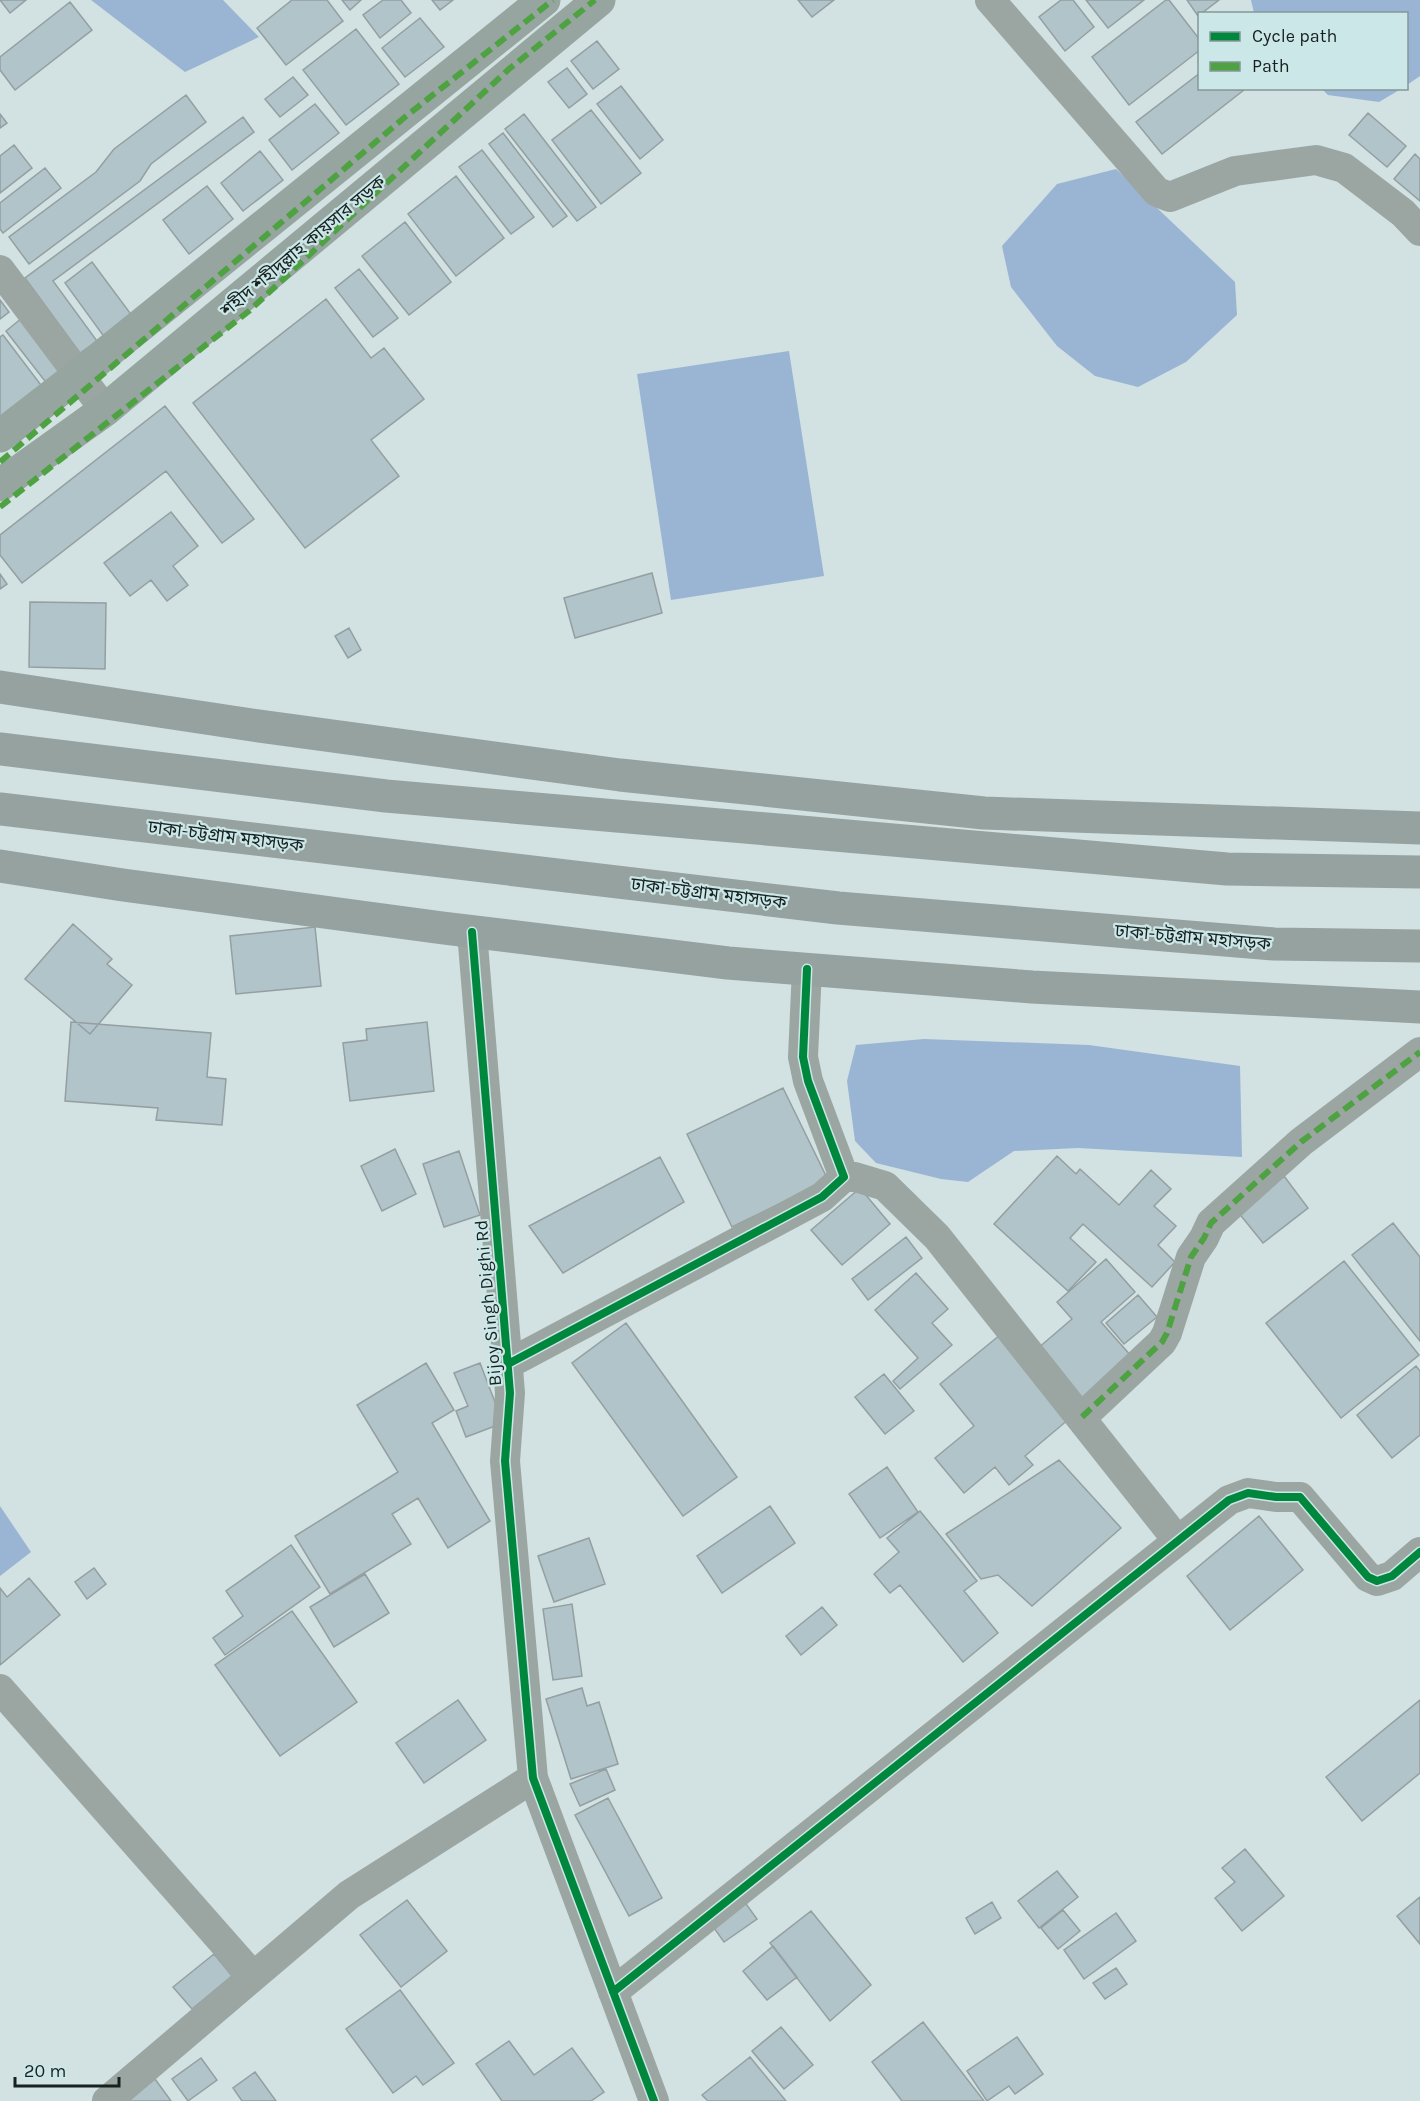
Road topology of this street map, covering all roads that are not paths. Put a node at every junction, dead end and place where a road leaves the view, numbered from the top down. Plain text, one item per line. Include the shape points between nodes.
1 (544, 0) edge
2 (599, 0) edge
3 (990, 0) edge
4 (1420, 231) edge
5 (0, 270) edge
6 (79, 375) junction
7 (105, 410) junction
8 (0, 436) edge
9 (0, 485) edge
10 (0, 687) edge
11 (0, 748) edge
12 (0, 809) edge
13 (1420, 828) edge
14 (0, 866) edge
15 (1420, 872) edge
16 (472, 932) junction
17 (1420, 946) edge
18 (807, 969) junction
19 (1420, 1007) edge
20 (1420, 1052) edge
21 (844, 1178) junction
22 (508, 1364) junction
23 (1082, 1417) junction
24 (1178, 1541) junction
25 (1420, 1552) edge
26 (0, 1689) edge
27 (532, 1778) junction
28 (253, 1976) junction
29 (613, 1992) junction
30 (107, 2101) edge
31 (654, 2101) edge

1 - 6 main road
2 - 7 main road, শহীদ শহীদুল্লাহ কায়সার সড়ক
3 - 4 street via 1157,192 1170,197 1235,171 1316,160 1344,168 1403,213
5 - 6 street
6 - 7 street
6 - 8 main road
7 - 9 main road, শহীদ শহীদুল্লাহ কায়সার সড়ক
10 - 13 highway via 620,775 984,813
11 - 15 highway via 398,797 1227,869
12 - 17 highway, ঢাকা-চট্টগ্রাম মহাসড়ক via 838,908 1274,944
14 - 16 highway
16 - 18 highway
16 - 22 street, Bijoy Singh Dighi Rd
18 - 19 highway via 1032,987
18 - 21 street via 802,1057
20 - 23 street via 1301,1142 1211,1223 1191,1257 1162,1342
21 - 22 street via 822,1197
21 - 23 street via 855,1177 885,1186 937,1237
22 - 27 street, Bijoy Singh Dighi Rd via 505,1461
23 - 24 street
24 - 25 street via 1229,1500 1248,1493 1300,1497 1368,1577 1377,1581 1392,1576
24 - 29 street
26 - 28 street
27 - 28 street via 348,1895
27 - 29 street, Bijoy Singh Dighi Rd
28 - 30 street
29 - 31 street, Bijoy Singh Dighi Rd

